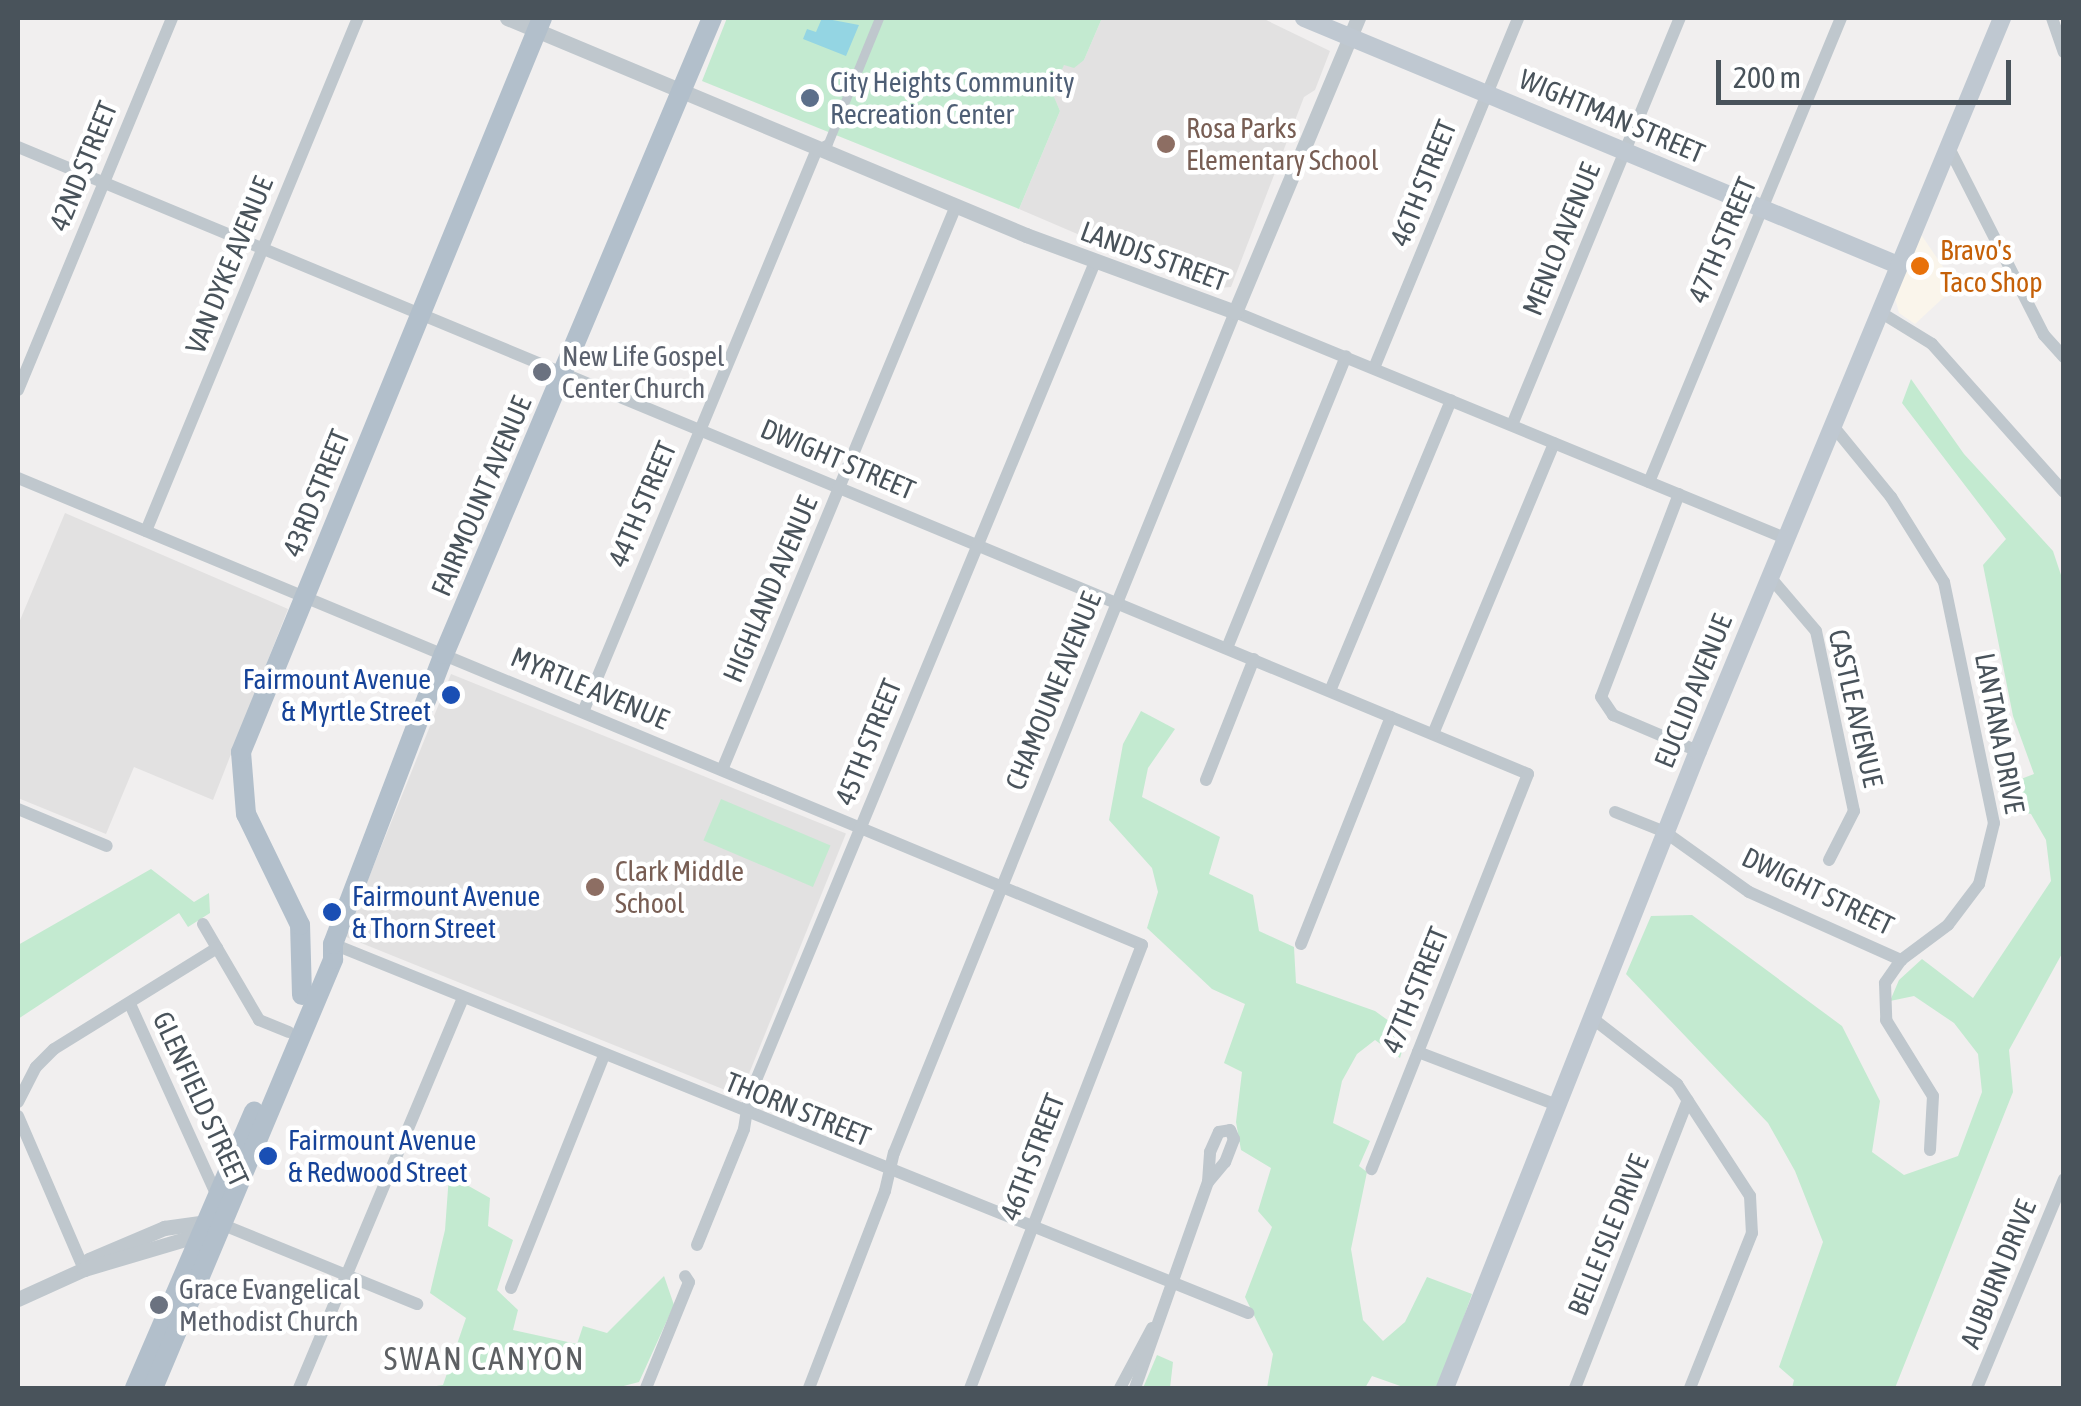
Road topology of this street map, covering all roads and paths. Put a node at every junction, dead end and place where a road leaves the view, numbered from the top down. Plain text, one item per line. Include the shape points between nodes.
1 (172, 18) edge
2 (358, 18) edge
3 (507, 18) edge
4 (712, 18) edge
5 (879, 18) edge
6 (1304, 18) edge
7 (1358, 18) edge
8 (1518, 18) edge
9 (1680, 18) edge
10 (1842, 18) edge
11 (2002, 18) edge
12 (2052, 18) edge
13 (539, 24) edge
14 (1350, 36) junction
15 (2064, 52) edge
16 (681, 92) junction
17 (1486, 94) junction
18 (18, 146) edge
19 (1948, 146) junction
20 (818, 149) junction
21 (1624, 151) junction
22 (104, 182) junction
23 (956, 206) junction
24 (1762, 209) junction
25 (262, 248) junction
26 (1095, 262) junction
27 (1898, 265) junction
28 (1235, 312) junction
29 (1880, 312) junction
30 (420, 313) junction
31 (1346, 356) junction
32 (2064, 357) edge
33 (1374, 368) junction
34 (563, 372) junction
35 (18, 390) edge
36 (1450, 400) junction
37 (1512, 425) junction
38 (1833, 426) junction
39 (700, 429) junction
40 (1554, 443) junction
41 (18, 478) edge
42 (1649, 482) junction
43 (839, 487) junction
44 (2064, 492) edge
45 (1679, 494) junction
46 (146, 531) junction
47 (1785, 538) junction
48 (977, 544) junction
49 (1769, 576) junction
50 (303, 596) junction
51 (1116, 602) junction
52 (1227, 648) junction
53 (444, 654) junction
54 (1254, 660) junction
55 (1330, 692) junction
56 (583, 712) junction
57 (1391, 717) junction
58 (1433, 734) junction
59 (1698, 751) junction
60 (722, 770) junction
61 (1528, 774) joint
62 (1206, 780) dead end
63 (18, 811) edge
64 (1615, 812) dead end
65 (860, 828) junction
66 (1665, 832) junction
67 (107, 846) dead end
68 (1830, 860) dead end
69 (1002, 886) junction
70 (203, 924) dead end
71 (300, 925) junction
72 (332, 944) junction
73 (1301, 944) dead end
74 (1142, 945) joint
75 (217, 948) junction
76 (1901, 960) junction
77 (302, 995) junction
78 (464, 998) junction
79 (130, 1004) junction
80 (1592, 1018) junction
81 (289, 1032) junction
82 (1418, 1052) junction
83 (604, 1056) junction
84 (1688, 1100) junction
85 (18, 1102) edge
86 (1557, 1106) junction
87 (18, 1116) edge
88 (747, 1116) junction
89 (1930, 1150) dead end
90 (1372, 1169) dead end
91 (890, 1172) junction
92 (2064, 1179) edge
93 (1208, 1182) dead end
94 (215, 1218) junction
95 (1031, 1228) junction
96 (697, 1245) dead end
97 (84, 1269) junction
98 (347, 1275) junction
99 (685, 1276) dead end
100 (1170, 1282) junction
101 (510, 1288) dead end
102 (18, 1299) edge
103 (417, 1304) dead end
104 (1248, 1313) dead end
105 (1152, 1328) junction
106 (135, 1388) edge
107 (153, 1388) edge
108 (299, 1388) edge
109 (646, 1388) edge
110 (808, 1388) edge
111 (970, 1388) edge
112 (1120, 1388) edge
113 (1135, 1388) edge
114 (1447, 1388) edge
115 (1574, 1388) edge
116 (1690, 1388) edge
117 (1977, 1388) edge

1 - 22 street, 42ND STREET
2 - 25 street, VAN DYKE AVENUE
3 - 13 street, LANDIS STREET
4 - 16 main road, FAIRMOUNT AVENUE
5 - 20 street via 828,143
6 - 14 main road, WIGHTMAN STREET
7 - 14 street, CHAMOUNE AVENUE
8 - 17 street, 46TH STREET
9 - 21 street, MENLO AVENUE
10 - 24 street, 47TH STREET
11 - 19 main road, EUCLID AVENUE
12 - 15 street
13 - 16 street, LANDIS STREET
13 - 30 main road, 43RD STREET
14 - 17 main road, WIGHTMAN STREET
14 - 28 street, CHAMOUNE AVENUE
16 - 20 street, LANDIS STREET
16 - 34 main road, FAIRMOUNT AVENUE
17 - 21 main road, WIGHTMAN STREET
17 - 33 street, 46TH STREET
18 - 22 street, DWIGHT STREET
19 - 27 main road, EUCLID AVENUE
19 - 32 street via 2044,335
20 - 23 street, LANDIS STREET
20 - 39 street, 44TH STREET
21 - 24 main road, WIGHTMAN STREET
21 - 37 street, MENLO AVENUE
22 - 25 street, DWIGHT STREET
22 - 35 street, 42ND STREET
23 - 26 street, LANDIS STREET
23 - 43 street, HIGHLAND AVENUE
24 - 27 main road, WIGHTMAN STREET
24 - 42 street, 47TH STREET
25 - 30 street, DWIGHT STREET
25 - 46 street, VAN DYKE AVENUE
26 - 28 street, LANDIS STREET
26 - 48 street, 45TH STREET
27 - 29 main road, EUCLID AVENUE
28 - 31 street, LANDIS STREET
28 - 51 street, CHAMOUNE AVENUE
29 - 38 main road, EUCLID AVENUE
29 - 44 street via 1932,344
30 - 34 street, DWIGHT STREET
30 - 50 main road, 43RD STREET
31 - 33 street, LANDIS STREET
31 - 52 street
33 - 36 street, LANDIS STREET
34 - 39 street, DWIGHT STREET
34 - 53 main road, FAIRMOUNT AVENUE
36 - 37 street, LANDIS STREET
36 - 55 street
37 - 40 street, LANDIS STREET
38 - 47 main road, EUCLID AVENUE
38 - 76 street, LANTANA DRIVE via 1891,497 1944,582 1994,823 1980,884 1948,925
39 - 43 street, DWIGHT STREET
39 - 56 street, 44TH STREET
40 - 42 street, LANDIS STREET
40 - 58 street
41 - 46 street, MYRTLE AVENUE
42 - 45 street, LANDIS STREET
43 - 48 street, DWIGHT STREET
43 - 60 street, HIGHLAND AVENUE
45 - 47 street, LANDIS STREET
45 - 59 street via 1601,696 1613,716
46 - 50 street, MYRTLE AVENUE
47 - 49 main road, EUCLID AVENUE
48 - 51 street, DWIGHT STREET
48 - 65 street, 45TH STREET
49 - 59 main road, EUCLID AVENUE
49 - 68 street, CASTLE AVENUE via 1816,631 1854,812
50 - 53 street, MYRTLE AVENUE
50 - 71 main road, 43RD STREET via 244,738 238,780 255,836
51 - 52 street, DWIGHT STREET
51 - 69 street, CHAMOUNE AVENUE
52 - 54 street, DWIGHT STREET
53 - 56 street, MYRTLE AVENUE
53 - 72 main road, FAIRMOUNT AVENUE
54 - 55 street, DWIGHT STREET
54 - 62 street
55 - 57 street, DWIGHT STREET
56 - 60 street, MYRTLE AVENUE
57 - 58 street, DWIGHT STREET
57 - 73 street
58 - 61 street, DWIGHT STREET
59 - 66 main road, EUCLID AVENUE
60 - 65 street, MYRTLE AVENUE
61 - 82 street, 47TH STREET
63 - 67 street
64 - 66 street, DWIGHT STREET
65 - 69 street, MYRTLE AVENUE
65 - 88 street, 45TH STREET via 749,1097
66 - 76 street, DWIGHT STREET via 1749,892
66 - 80 main road, EUCLID AVENUE
69 - 74 street, MYRTLE AVENUE
69 - 91 street, CHAMOUNE AVENUE
70 - 75 street
71 - 72 main road
71 - 77 main road, 43RD STREET
72 - 77 main road, FAIRMOUNT AVENUE
72 - 78 street, THORN STREET
72 - 94 main road, FAIRMOUNT AVENUE via 333,960
74 - 95 street, 46TH STREET
75 - 79 street
75 - 81 street via 260,1020
76 - 89 street via 1885,983 1882,1008 1933,1096
77 - 81 main road, FAIRMOUNT AVENUE
78 - 83 street, THORN STREET
78 - 98 street
79 - 85 street via 54,1050 36,1067
79 - 94 street, GLENFIELD STREET
80 - 84 street via 1662,1067
80 - 86 main road, EUCLID AVENUE
81 - 94 main road, FAIRMOUNT AVENUE
82 - 86 street
82 - 90 street, 47TH STREET
83 - 88 street, THORN STREET
83 - 101 street
84 - 115 street, BELLE ISLE DRIVE
84 - 116 street via 1754,1210 1752,1233
86 - 114 main road, EUCLID AVENUE
87 - 97 street
88 - 91 street, THORN STREET
88 - 96 street, 45TH STREET
91 - 95 street, THORN STREET
91 - 110 street, CHAMOUNE AVENUE
92 - 117 street, AUBURN DRIVE
93 - 100 street
94 - 97 street via 164,1228 89,1260
94 - 98 street
94 - 106 main road, FAIRMOUNT AVENUE
94 - 107 main road, FAIRMOUNT AVENUE
95 - 100 street, THORN STREET
95 - 111 street, 46TH STREET
97 - 102 street
98 - 103 street
98 - 108 street
99 - 109 street via 689,1282
100 - 104 street, THORN STREET
100 - 105 street
105 - 112 street
105 - 113 street

